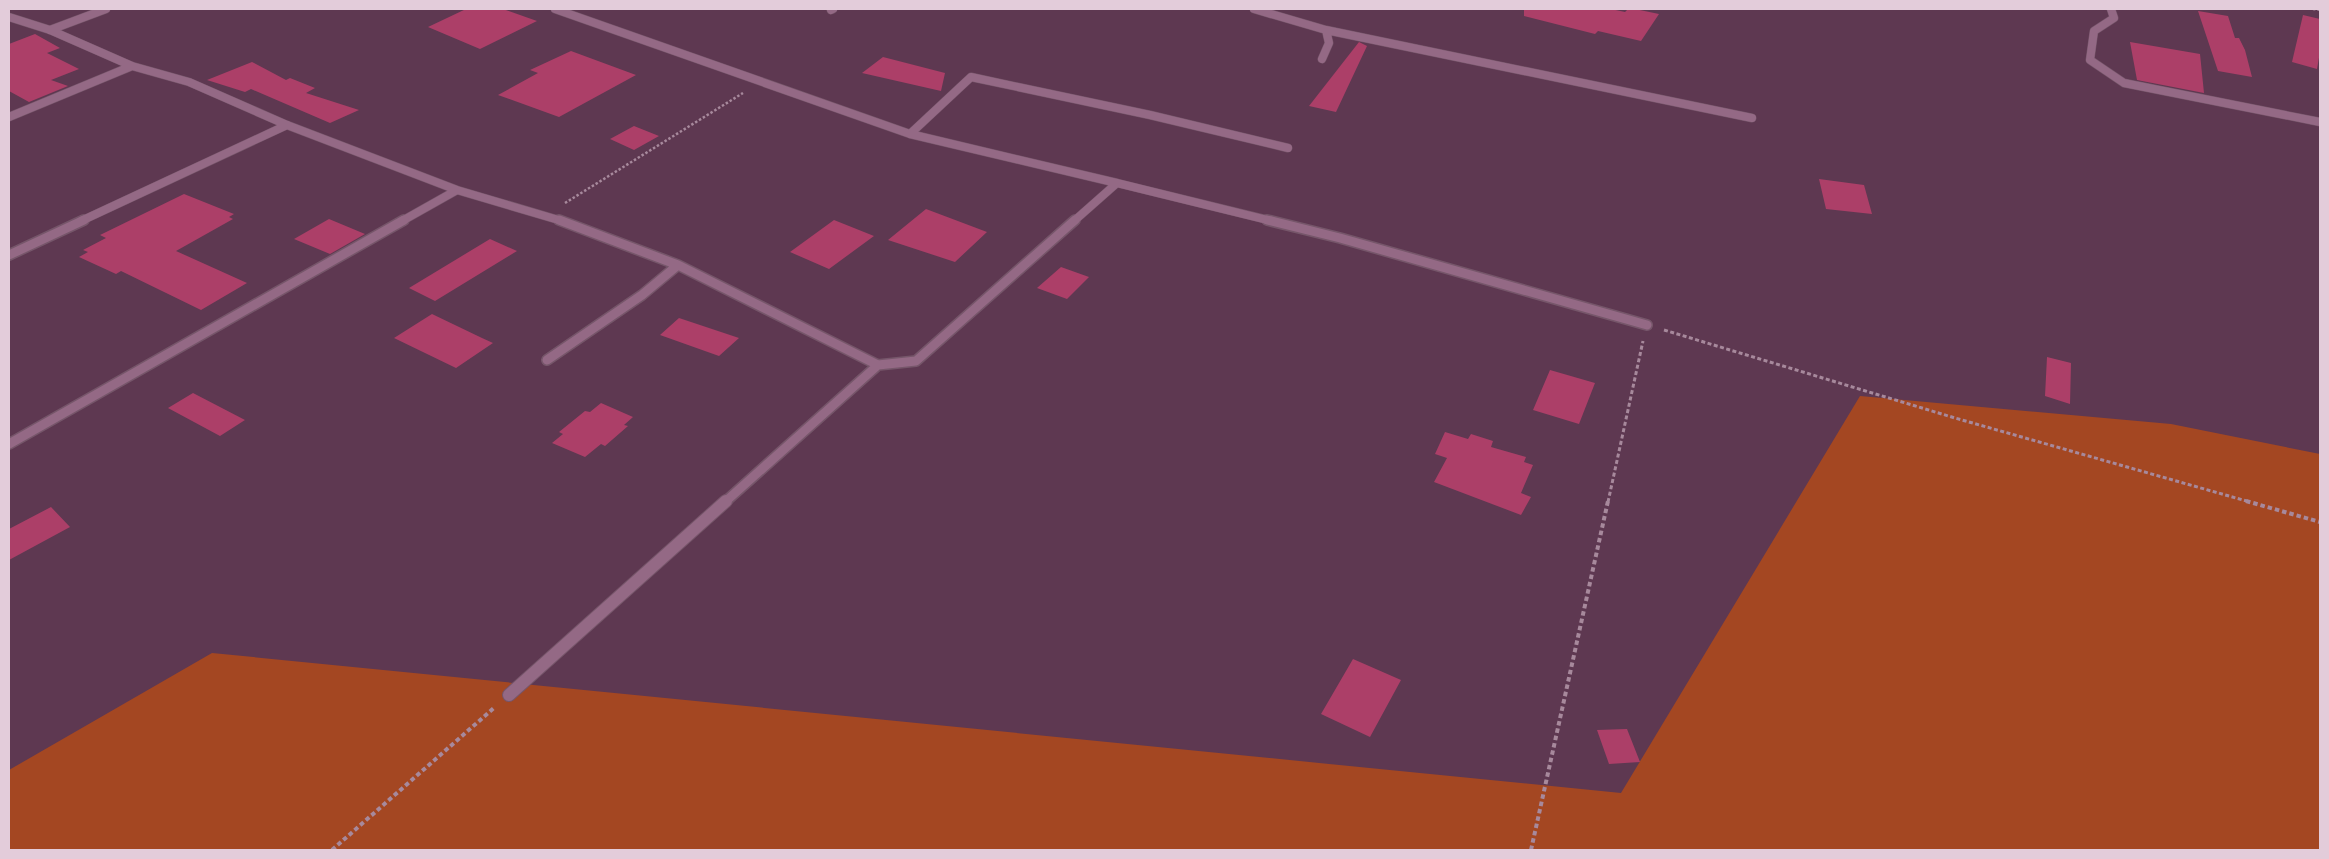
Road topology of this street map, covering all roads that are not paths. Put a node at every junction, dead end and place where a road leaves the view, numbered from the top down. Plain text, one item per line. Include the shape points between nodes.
1 (106, 9) edge
2 (555, 9) edge
3 (1254, 9) edge
4 (2111, 9) edge
5 (9, 17) edge
6 (50, 30) junction
7 (1326, 30) junction
8 (1322, 59) dead end
9 (132, 66) junction
10 (9, 117) edge
11 (1752, 118) dead end
12 (2320, 122) edge
13 (287, 125) junction
14 (910, 134) junction
15 (1288, 148) dead end
16 (1116, 182) junction
17 (457, 190) junction
18 (9, 255) edge
19 (678, 265) junction
20 (1646, 325) road end
21 (547, 360) dead end
22 (878, 364) junction
23 (9, 444) edge
24 (509, 695) road end

1 - 6 street
2 - 14 street
3 - 7 street
4 - 12 street via 2114,18 2094,30 2090,60 2124,83
5 - 6 street
6 - 9 street
7 - 8 street via 1329,44
7 - 11 street
9 - 10 street
9 - 13 street via 189,82
13 - 17 street
13 - 18 street
14 - 15 street via 971,77
14 - 16 street
16 - 20 street via 1340,238
16 - 22 street via 916,361
17 - 19 street via 546,215
17 - 23 street
19 - 21 street via 642,295
19 - 22 street
22 - 24 street

